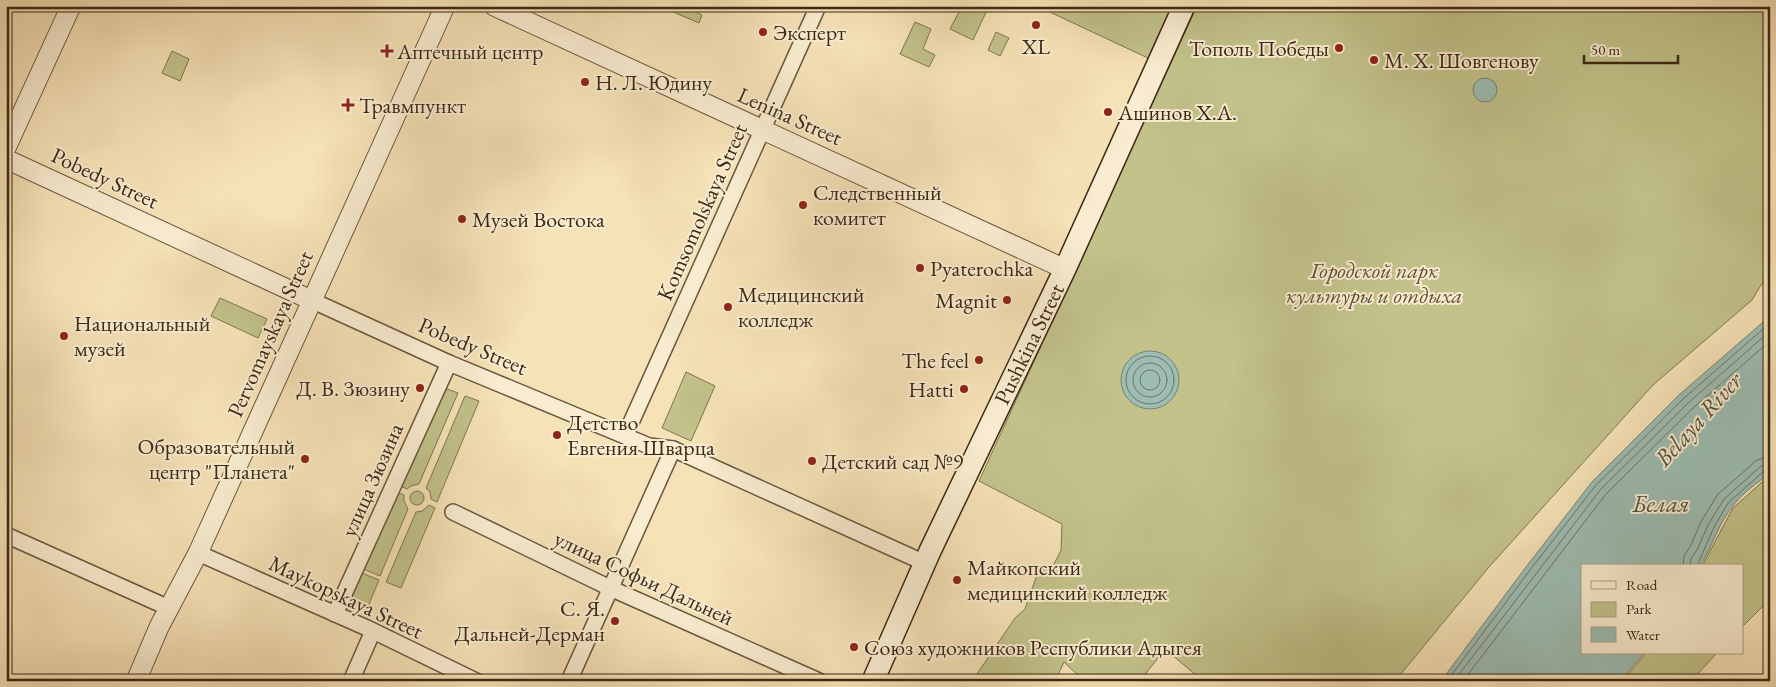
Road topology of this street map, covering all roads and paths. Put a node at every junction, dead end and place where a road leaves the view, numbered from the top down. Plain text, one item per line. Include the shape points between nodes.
1 (71, 6) edge
2 (445, 6) edge
3 (494, 6) edge
4 (818, 6) edge
5 (1184, 6) edge
6 (762, 130) junction
7 (6, 148) edge
8 (6, 159) edge
9 (1065, 269) junction
10 (311, 300) junction
11 (448, 363) junction
12 (625, 436) junction
13 (673, 449) junction
14 (453, 512) dead end
15 (6, 536) edge
16 (198, 553) junction
17 (925, 563) junction
18 (610, 588) junction
19 (169, 608) junction
20 (335, 614) junction
21 (373, 631) junction
22 (139, 680) edge
23 (351, 681) edge
24 (476, 681) edge
25 (569, 681) edge
26 (819, 681) edge
27 (873, 681) edge

1 - 7 street
2 - 10 street, Pervomayskaya Street
3 - 6 street, Lenina Street
4 - 6 street, Komsomolskaya Street
5 - 9 main road, Pushkina Street
6 - 9 street, Lenina Street
6 - 12 street, Komsomolskaya Street
8 - 10 street, Pobedy Street
9 - 17 main road, Pushkina Street
10 - 11 street, Pobedy Street
10 - 16 street, Pervomayskaya Street
11 - 12 street, Pobedy Street
11 - 20 street, улица Зюзина
12 - 13 street, Pobedy Street via 649,446
13 - 17 street, Pobedy Street
13 - 18 street
14 - 18 street, улица Софьи Дальней
15 - 19 street
16 - 19 street, Pervomayskaya Street
16 - 20 street, Maykopskaya Street
17 - 27 main road, Pushkina Street
18 - 25 street
18 - 26 street, улица Софьи Дальней
19 - 22 street, Pervomayskaya Street
20 - 21 street, Maykopskaya Street
21 - 23 street
21 - 24 street, Maykopskaya Street

